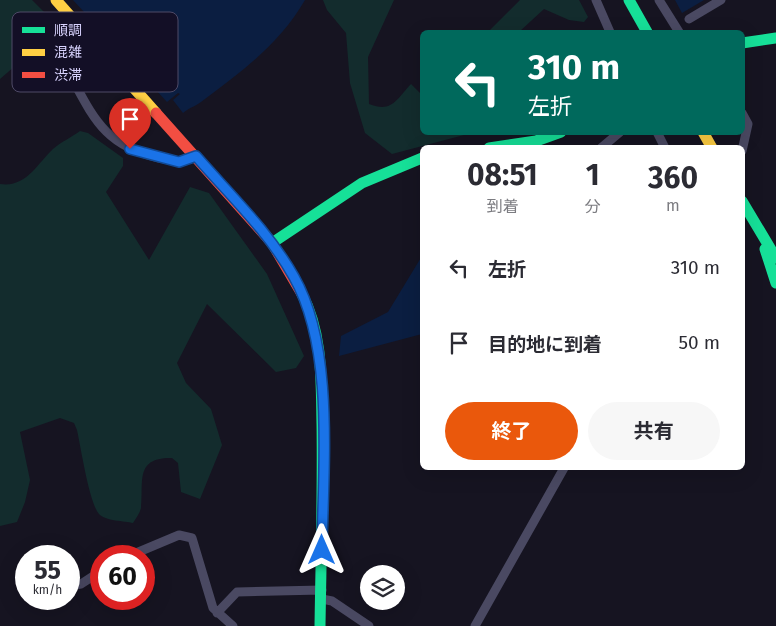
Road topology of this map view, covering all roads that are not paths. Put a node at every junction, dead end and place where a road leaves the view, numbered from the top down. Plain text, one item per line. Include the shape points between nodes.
1 (56, 0) edge
2 (596, 0) edge
3 (629, 0) edge
4 (659, 0) edge
5 (721, 0) edge
6 (67, 12) edge
7 (689, 19) dead end
8 (609, 30) edge
9 (646, 30) edge
10 (678, 30) edge
11 (776, 38) edge
12 (745, 43) edge
13 (80, 92) edge
14 (139, 92) edge
15 (745, 118) edge
16 (555, 135) edge
17 (616, 135) edge
18 (537, 144) edge
19 (605, 145) edge
20 (743, 145) edge
21 (196, 156) junction
22 (420, 159) edge
23 (745, 206) edge
24 (758, 228) junction
25 (272, 243) junction
26 (776, 257) edge
27 (776, 282) edge
28 (563, 470) edge
29 (155, 545) edge
30 (322, 595) junction
31 (217, 613) junction
32 (233, 626) edge
33 (320, 626) edge
34 (369, 626) edge
35 (475, 626) edge

1 - 6 main road
2 - 8 street
3 - 9 main road
4 - 10 street
5 - 7 street
11 - 12 main road
13 - 21 street via 103,130 122,145 179,162
14 - 21 main road
15 - 20 street via 748,124
16 - 18 main road
17 - 19 street
21 - 25 main road
22 - 25 main road via 356,185
23 - 24 main road
24 - 26 main road
24 - 27 main road
25 - 30 main road via 309,307 320,356 323,414
28 - 35 street
29 - 31 street via 178,535 192,538
30 - 31 street via 237,592
30 - 33 main road
30 - 34 street
31 - 32 street

